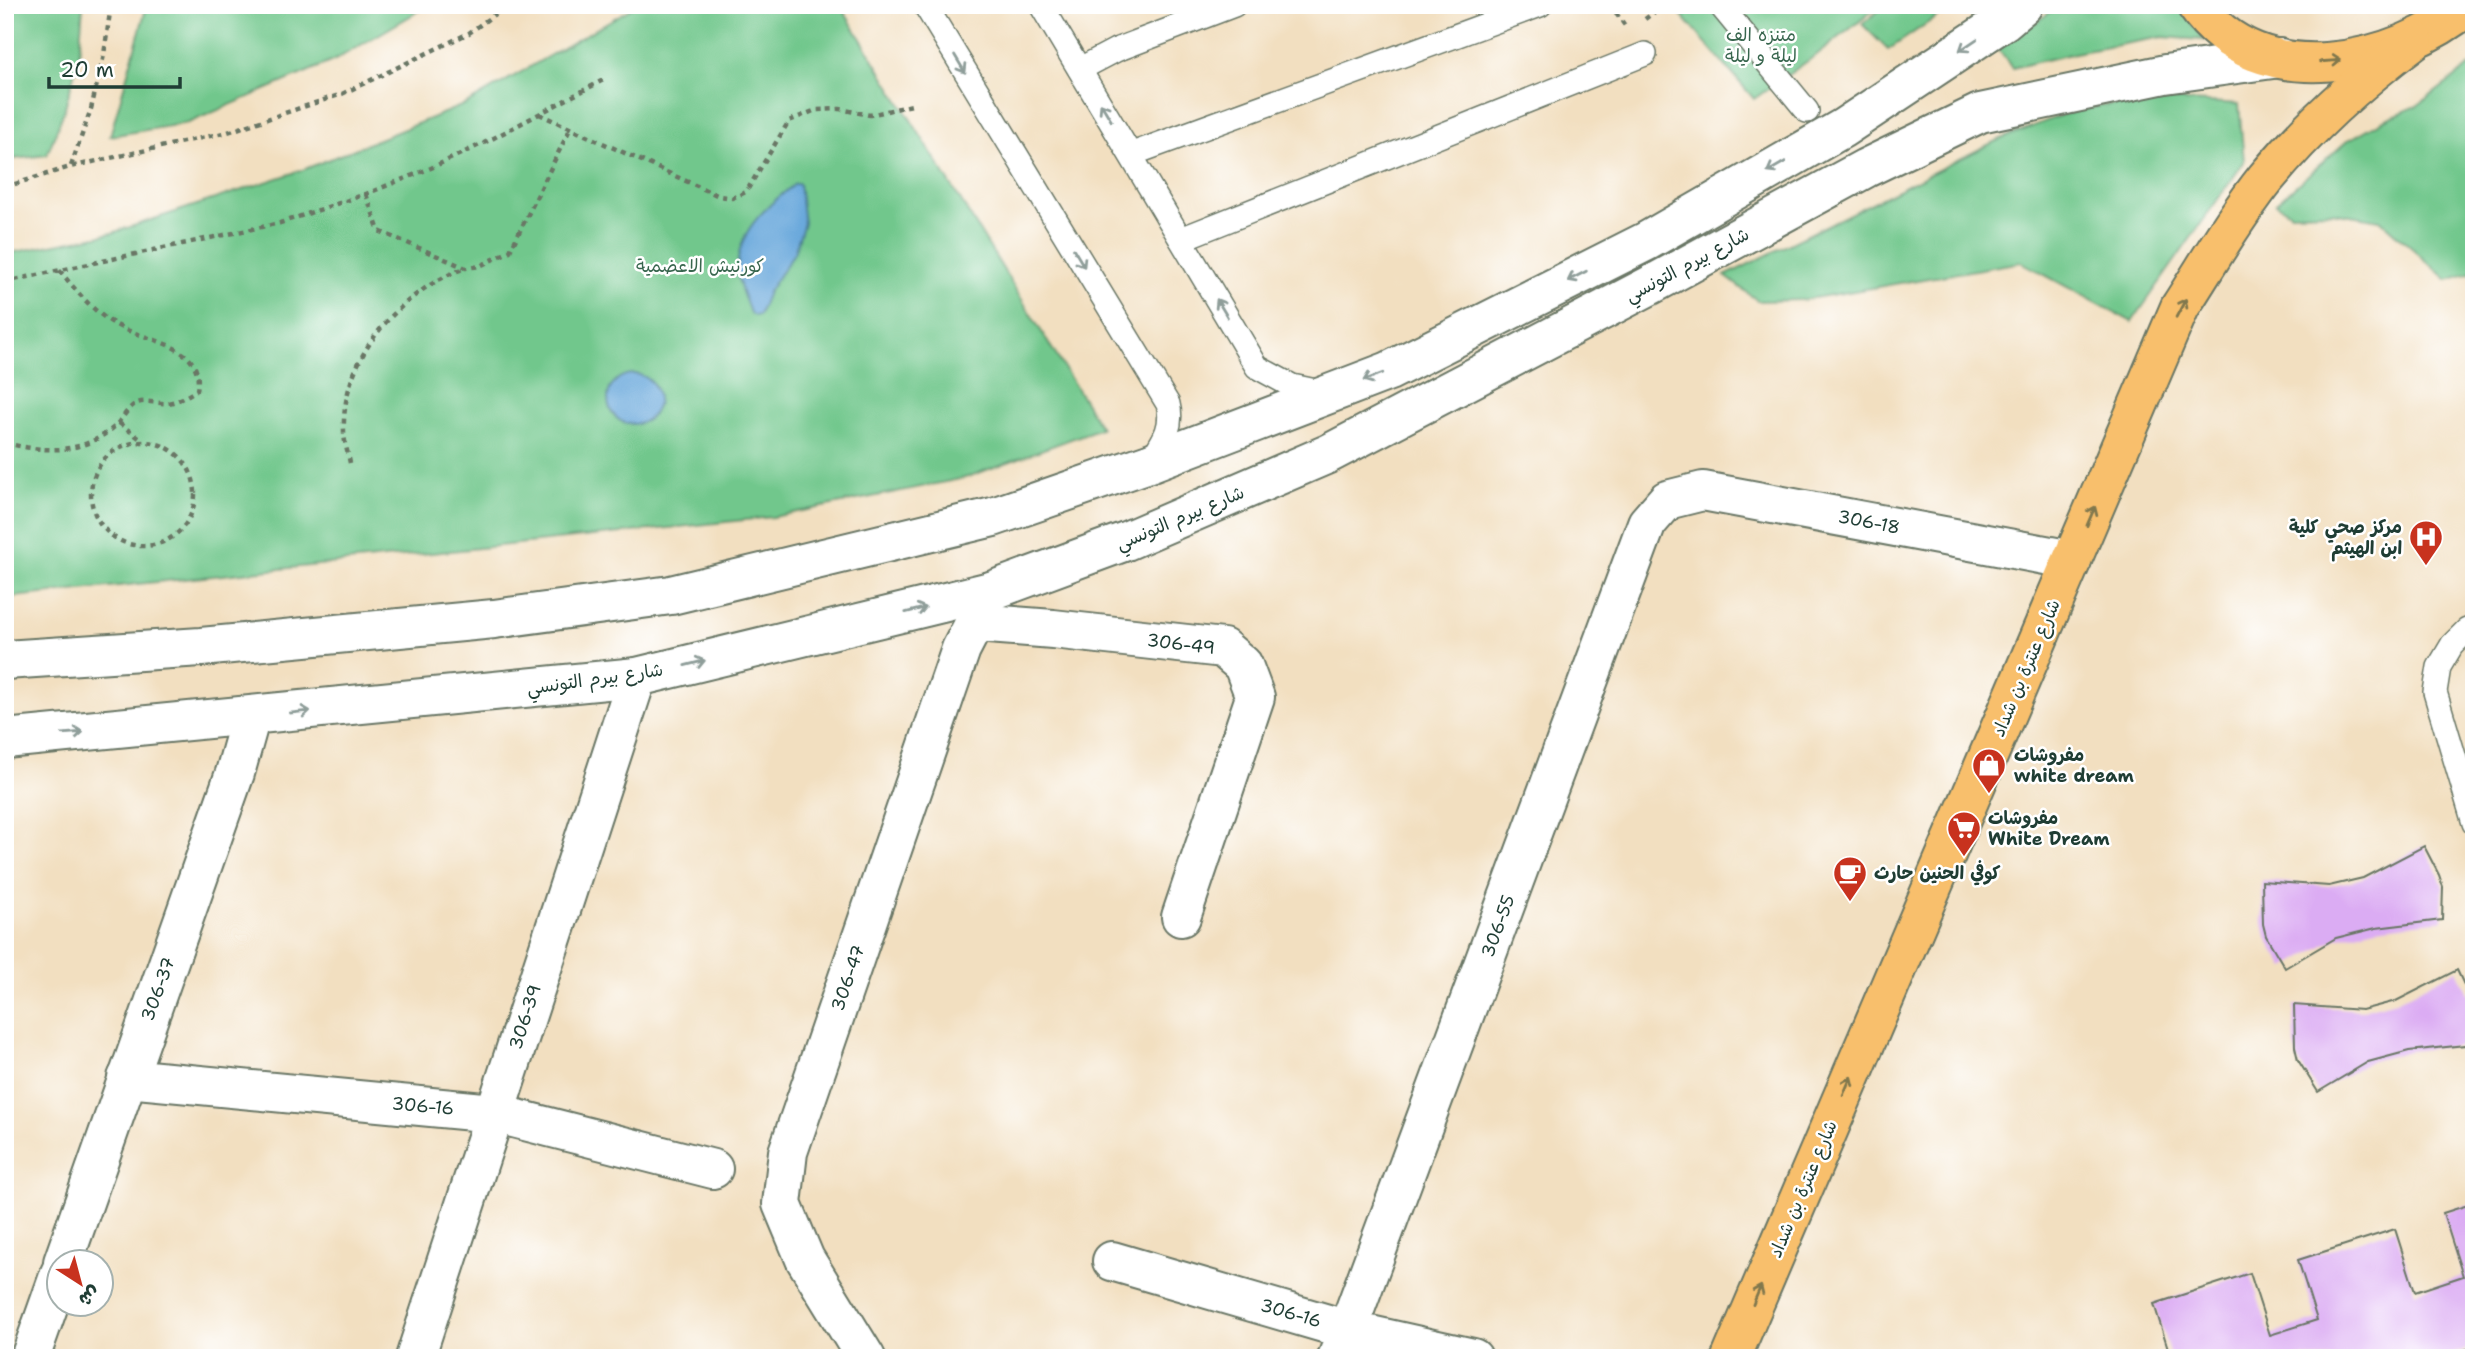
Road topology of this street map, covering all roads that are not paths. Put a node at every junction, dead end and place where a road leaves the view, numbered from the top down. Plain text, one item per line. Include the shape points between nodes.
1 (925, 5) edge
2 (1041, 5) edge
3 (1234, 5) edge
4 (1539, 5) edge
5 (1720, 5) edge
6 (2023, 5) edge
7 (2196, 5) edge
8 (2469, 5) edge
9 (2414, 40) junction
10 (1645, 54) dead end
11 (2280, 58) junction
12 (1080, 69) junction
13 (1807, 111) dead end
14 (1132, 154) junction
15 (1181, 239) junction
16 (1328, 394) junction
17 (1149, 463) junction
18 (1667, 500) joint
19 (2072, 560) junction
20 (983, 607) junction
21 (2474, 628) edge
22 (5, 660) edge
23 (638, 677) junction
24 (251, 716) junction
25 (5, 739) edge
26 (2474, 823) edge
27 (1181, 917) dead end
28 (127, 1078) junction
29 (494, 1113) junction
30 (713, 1169) dead end
31 (68, 1248) edge
32 (1112, 1261) dead end
33 (46, 1313) edge
34 (1342, 1344) edge
35 (30, 1358) edge
36 (415, 1358) edge
37 (866, 1358) edge
38 (1473, 1358) edge
39 (1731, 1358) edge

1 -> 17 lane via 1168,404 1169,430
2 - 12 lane
3 - 12 lane via 1116,50
4 - 14 lane
5 - 13 lane
6 -> 16 street via 1843,128 1647,241 1389,371
7 - 11 main road via 2237,42
8 - 9 main road
11 -> 9 main road via 2347,60
19 -> 9 main road, شارع عنترة بن شداد via 2180,307 2235,222 2311,128
10 - 15 lane
11 - 20 street, شارع بيرم التونسي via 2165,74 1980,113 1866,168 1328,454
14 -> 12 lane
14 - 15 lane
16 -> 15 lane via 1292,386 1257,367
16 - 17 street
17 - 22 street via 993,517 671,595 494,619
18 - 19 street, 306-18 via 1703,491
18 - 34 street, 306-55 via 1647,523
39 -> 19 main road, شارع عنترة بن شداد
23 -> 20 street, شارع بيرم التونسي
20 - 27 street, 306-49 via 1053,629 1223,648 1243,666 1255,697
20 - 37 street, 306-47 via 961,649 788,1152 782,1204 805,1259
21 - 26 lane via 2452,645 2439,667 2435,692
24 -> 23 street, شارع بيرم التونسي
23 - 29 street, 306-39
25 -> 24 street, شارع بيرم التونسي
24 - 28 street, 306-37 via 235,774
28 - 29 street, 306-16
28 - 31 street, 306-37
29 - 30 street, 306-16
29 - 36 street, 306-39
32 - 34 street, 306-16
33 - 35 street
34 - 38 street, 306-16

